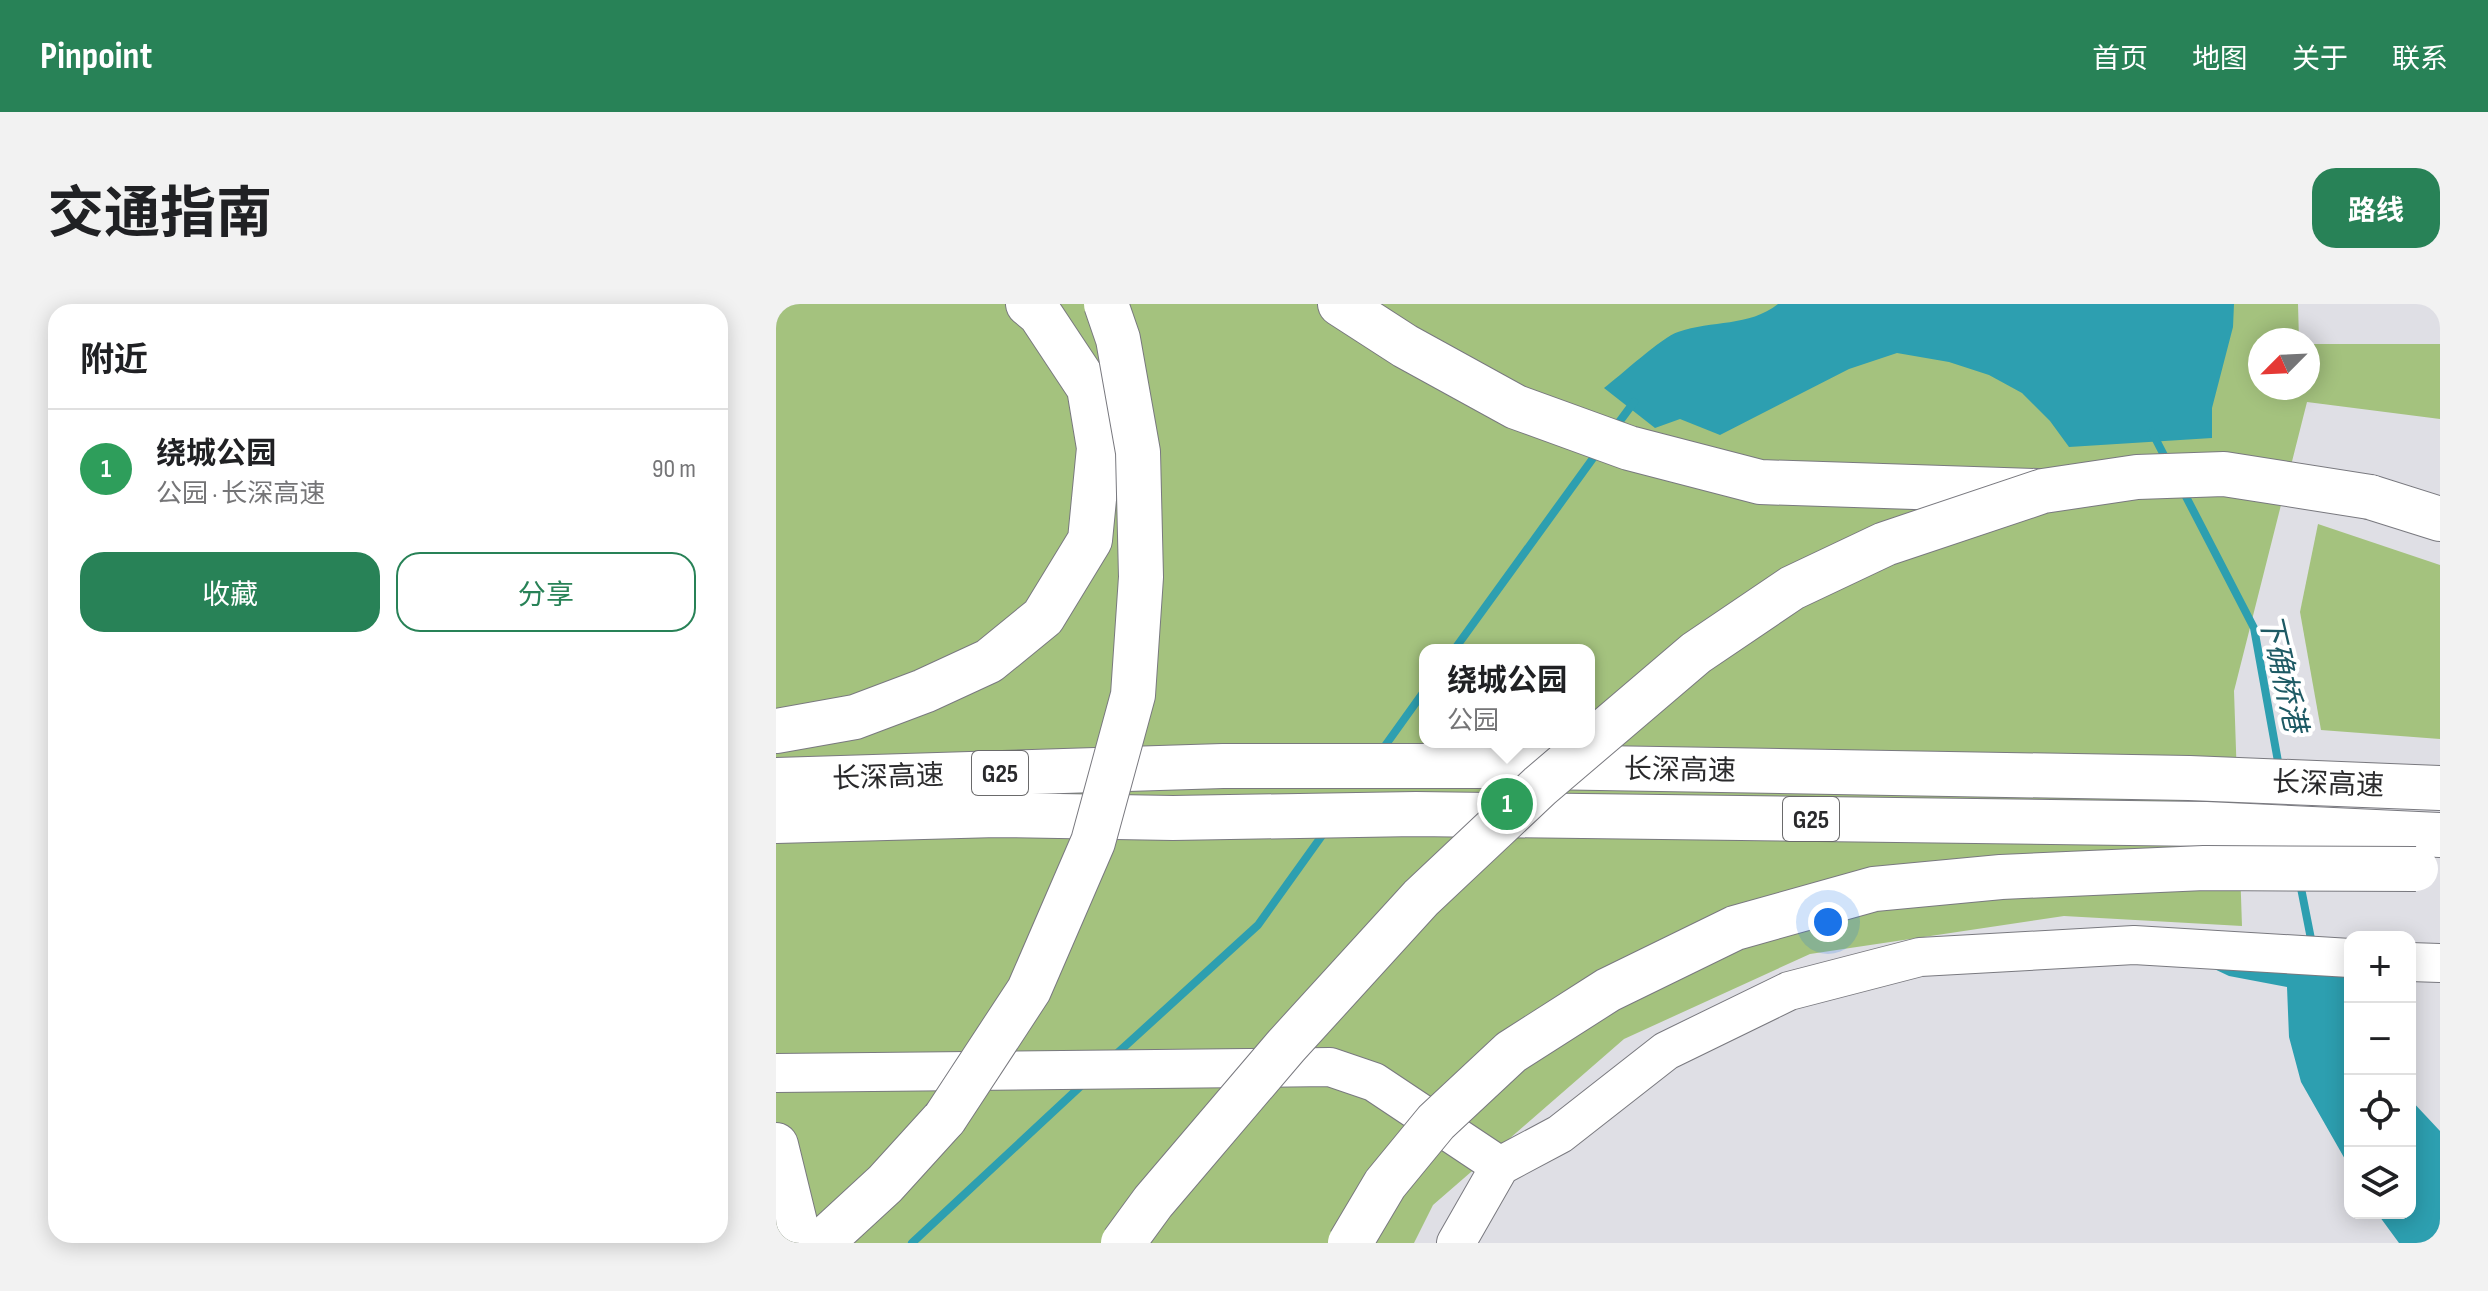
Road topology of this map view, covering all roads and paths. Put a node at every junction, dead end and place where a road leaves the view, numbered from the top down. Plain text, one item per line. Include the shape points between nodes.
1 (1028, 304) edge
2 (1106, 304) edge
3 (1340, 304) edge
4 (2043, 491) junction
5 (2440, 519) edge
6 (776, 731) edge
7 (1595, 739) edge
8 (1585, 748) edge
9 (776, 780) edge
10 (2422, 787) edge
11 (997, 815) junction
12 (776, 821) edge
13 (776, 844) edge
14 (2428, 851) edge
15 (2344, 958) edge
16 (2416, 962) edge
17 (2440, 963) edge
18 (776, 1073) edge
19 (776, 1145) edge
20 (1500, 1166) junction
21 (800, 1243) edge
22 (821, 1243) edge
23 (1123, 1243) edge
24 (1350, 1243) edge
25 (1456, 1243) edge

1 - 6 highway via 1089,388 1099,448 1090,540 1043,617 989,661 855,717
2 - 22 highway, bridge via 1118,339 1138,452 1141,577 1133,695 1093,842 1029,990 945,1118
3 - 4 highway via 1516,407 1629,448 1760,482
4 - 5 highway, bridge via 2137,477 2224,474 2370,497
4 - 7 highway, bridge via 1885,544 1792,588 1696,653
8 - 23 highway, bridge via 1421,898 1286,1046
9 - 10 highway, 长深高速 / G25 via 1223,766 1476,766
11 - 12 highway, 长深高速 / G25
11 - 13 highway
11 - 14 highway, 长深高速 / G25 via 1416,814 2206,824
14 - 24 highway, bridge via 1874,889 1735,928 1608,990 1511,1052 1436,1122 1385,1184
15 - 20 street via 2134,945 1920,957 1789,991 1666,1051 1560,1134
16 - 17 street
18 - 20 street via 1330,1067 1374,1082
19 - 21 highway
20 - 25 street

